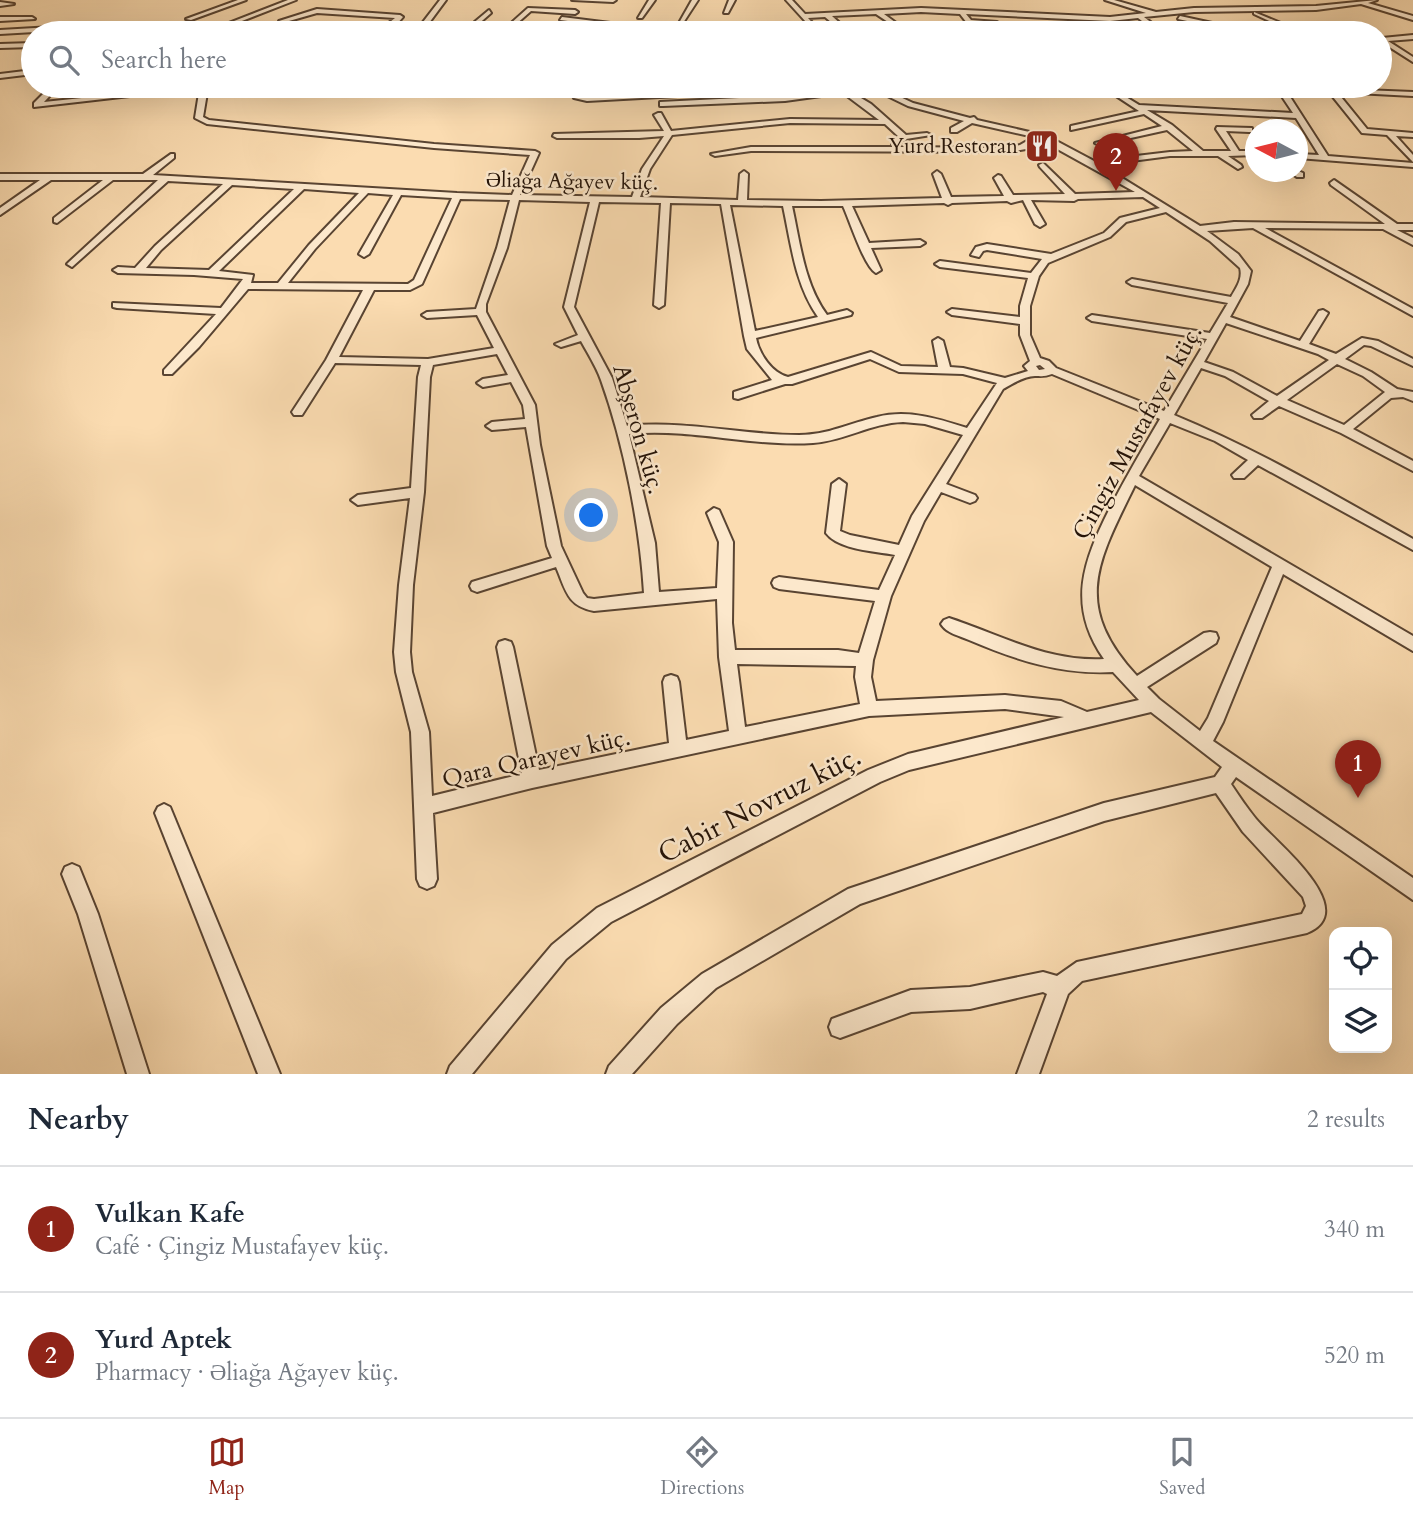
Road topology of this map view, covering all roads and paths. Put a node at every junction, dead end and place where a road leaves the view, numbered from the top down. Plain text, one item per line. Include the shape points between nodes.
1 (243, 0) edge
2 (293, 0) edge
3 (443, 0) edge
4 (575, 0) edge
5 (613, 0) edge
6 (652, 0) edge
7 (695, 0) edge
8 (732, 0) edge
9 (789, 0) edge
10 (1108, 0) edge
11 (1374, 0) edge
12 (933, 2) dead end
13 (1363, 3) junction
14 (0, 4) edge
15 (10, 4) dead end
16 (855, 4) dead end
17 (1185, 4) dead end
18 (938, 10) junction
19 (1194, 10) junction
20 (1251, 10) junction
21 (876, 11) junction
22 (489, 12) dead end
23 (726, 12) dead end
24 (863, 12) junction
25 (962, 12) junction
26 (1167, 12) junction
27 (590, 14) dead end
28 (1157, 14) junction
29 (827, 15) junction
30 (804, 16) junction
31 (640, 17) dead end
32 (1044, 17) junction
33 (1140, 17) junction
34 (1180, 18) junction
35 (0, 19) edge
36 (32, 19) dead end
37 (188, 19) dead end
38 (562, 19) dead end
39 (1083, 19) joint
40 (1413, 19) edge
41 (238, 21) edge
42 (282, 21) dead end
43 (397, 21) edge
44 (427, 21) edge
45 (476, 21) edge
46 (516, 21) edge
47 (577, 21) edge
48 (682, 21) edge
49 (808, 21) edge
50 (833, 21) edge
51 (890, 21) edge
52 (968, 21) edge
53 (1045, 21) edge
54 (1146, 21) edge
55 (1184, 21) edge
56 (1194, 21) edge
57 (1274, 21) edge
58 (21, 31) edge
59 (0, 32) edge
60 (1413, 37) edge
61 (1392, 39) edge
62 (21, 45) edge
63 (0, 46) edge
64 (1392, 46) edge
65 (1413, 60) edge
66 (21, 73) edge
67 (0, 76) edge
68 (1392, 92) edge
69 (1413, 94) edge
70 (44, 98) edge
71 (101, 98) edge
72 (146, 98) edge
73 (202, 98) edge
74 (584, 98) edge
75 (605, 98) edge
76 (783, 98) edge
77 (854, 98) edge
78 (896, 98) edge
79 (1122, 98) edge
80 (1287, 98) edge
81 (1338, 98) edge
82 (146, 104) dead end
83 (608, 107) dead end
84 (1135, 107) junction
85 (1145, 112) junction
86 (658, 115) dead end
87 (1299, 116) junction
88 (974, 119) junction
89 (886, 122) junction
90 (1169, 127) junction
91 (1074, 128) dead end
92 (954, 130) dead end
93 (1245, 130) edge
94 (1389, 133) junction
95 (669, 134) junction
96 (1134, 134) junction
97 (927, 135) dead end
98 (1413, 135) edge
99 (557, 136) dead end
100 (904, 137) junction
101 (1040, 137) junction
102 (1143, 141) dead end
103 (1099, 143) dead end
104 (896, 150) junction
105 (1200, 153) junction
106 (1219, 153) junction
107 (1236, 153) junction
108 (1245, 153) edge
109 (715, 154) dead end
110 (1157, 155) junction
111 (171, 156) dead end
112 (1308, 157) edge
113 (1325, 158) junction
114 (1413, 162) edge
115 (1095, 163) junction
116 (1172, 164) dead end
117 (1043, 165) dead end
118 (1238, 166) dead end
119 (744, 174) dead end
120 (937, 174) dead end
121 (50, 176) junction
122 (0, 177) edge
123 (111, 177) junction
124 (145, 177) junction
125 (166, 178) junction
126 (998, 178) dead end
127 (229, 183) junction
128 (1334, 183) dead end
129 (301, 187) junction
130 (365, 191) junction
131 (398, 193) junction
132 (1143, 194) junction
133 (457, 196) junction
134 (514, 197) junction
135 (1074, 198) junction
136 (595, 199) junction
137 (635, 200) junction
138 (666, 200) junction
139 (1011, 200) junction
140 (1027, 200) junction
141 (725, 201) junction
142 (742, 202) junction
143 (948, 202) junction
144 (787, 203) junction
145 (847, 204) junction
146 (1166, 209) junction
147 (0, 212) edge
148 (57, 220) dead end
149 (1041, 224) dead end
150 (1255, 226) junction
151 (1390, 227) junction
152 (1413, 227) edge
153 (1198, 229) junction
154 (1413, 242) edge
155 (920, 243) dead end
156 (864, 246) junction
157 (364, 254) dead end
158 (976, 255) dead end
159 (1050, 257) junction
160 (72, 264) dead end
161 (940, 264) dead end
162 (118, 270) dead end
163 (876, 270) dead end
164 (138, 271) junction
165 (212, 273) junction
166 (1034, 276) junction
167 (1132, 282) dead end
168 (245, 286) junction
169 (281, 286) junction
170 (370, 287) junction
171 (1234, 301) junction
172 (659, 305) dead end
173 (117, 306) dead end
174 (224, 311) junction
175 (481, 312) junction
176 (952, 312) dead end
177 (847, 313) dead end
178 (1323, 313) dead end
179 (1413, 313) edge
180 (427, 314) dead end
181 (824, 318) junction
182 (1092, 318) dead end
183 (1224, 318) junction
184 (1025, 321) junction
185 (749, 336) junction
186 (1215, 337) junction
187 (582, 338) junction
188 (938, 341) dead end
189 (561, 344) dead end
190 (1303, 344) junction
191 (500, 350) junction
192 (1335, 358) junction
193 (332, 360) junction
194 (428, 362) junction
195 (1413, 363) edge
196 (1199, 364) junction
197 (1035, 367) junction
198 (945, 371) junction
199 (168, 372) dead end
200 (514, 378) junction
201 (781, 381) junction
202 (1007, 382) junction
203 (483, 383) dead end
204 (1394, 393) junction
205 (738, 395) dead end
206 (1413, 397) edge
207 (1279, 401) junction
208 (298, 412) dead end
209 (1258, 415) dead end
210 (1169, 416) junction
211 (531, 422) junction
212 (492, 426) dead end
213 (1345, 430) junction
214 (622, 431) junction
215 (969, 433) junction
216 (1258, 458) junction
217 (1413, 467) edge
218 (1238, 475) dead end
219 (1132, 478) junction
220 (839, 484) dead end
221 (937, 486) junction
222 (417, 492) junction
223 (970, 498) dead end
224 (358, 500) dead end
225 (714, 513) dead end
226 (1413, 545) edge
227 (904, 551) junction
228 (559, 561) junction
229 (1280, 565) junction
230 (779, 583) dead end
231 (477, 586) dead end
232 (724, 593) junction
233 (884, 596) junction
234 (652, 597) junction
235 (949, 624) dead end
236 (1210, 638) dead end
237 (1413, 644) edge
238 (505, 647) dead end
239 (727, 657) junction
240 (864, 660) junction
241 (1117, 665) junction
242 (671, 682) dead end
243 (1135, 686) junction
244 (1153, 704) junction
245 (869, 709) junction
246 (1087, 720) junction
247 (738, 736) junction
248 (1202, 743) junction
249 (678, 749) junction
250 (1234, 765) junction
251 (532, 780) junction
252 (1220, 784) junction
253 (424, 807) junction
254 (164, 813) dead end
255 (72, 874) dead end
256 (427, 879) dead end
257 (1413, 890) edge
258 (1060, 987) junction
259 (841, 1027) dead end
260 (138, 1074) edge
261 (269, 1074) edge
262 (458, 1074) edge
263 (617, 1074) edge
264 (1028, 1074) edge

1 - 37 street
2 - 41 street
3 - 44 street
4 - 5 street
6 - 31 street
7 - 48 street
8 - 23 street
9 - 30 street
10 - 28 street
11 - 13 street
12 - 18 street
13 - 20 street
13 - 40 street
14 - 15 street
16 - 24 street
17 - 19 street
18 - 21 street
18 - 25 street
19 - 20 street
19 - 26 street
20 - 57 street
21 - 24 street
21 - 51 street
22 - 45 street
24 - 29 street
25 - 32 street
25 - 52 street
26 - 28 street
26 - 34 street
27 - 46 street via 530,9
28 - 33 street
29 - 30 street
29 - 50 street
30 - 49 street
32 - 39 street
32 - 53 street
33 - 39 street
33 - 54 street
34 - 55 street
34 - 56 street
35 - 36 street
38 - 47 street
42 - 43 street via 317,11 400,18
58 - 59 street
60 - 61 street
62 - 63 street
64 - 65 street
66 - 67 street
68 - 69 street
70 - 71 street via 37,105
72 - 82 street
73 - 134 street via 199,118 207,122 533,152
74 - 75 street
76 - 83 street
77 - 89 street
78 - 88 street, Çingiz Mustafayev küç.
79 - 84 street
80 - 87 street
81 - 94 street via 1362,129
84 - 85 street
84 - 87 street
85 - 90 street
85 - 91 street
86 - 95 street
87 - 113 street
88 - 92 street
88 - 101 street, Çingiz Mustafayev küç.
89 - 95 street via 790,121
89 - 100 street
90 - 96 street
90 - 105 street
93 - 107 street via 1220,129
94 - 98 street
94 - 114 street
95 - 99 street
95 - 137 street via 646,169
96 - 102 street
96 - 103 street
97 - 100 street
100 - 104 street via 895,144
101 - 104 street via 1017,149
101 - 115 street, Çingiz Mustafayev küç.
104 - 109 street via 751,149
105 - 106 street
105 - 110 street
106 - 107 street
106 - 118 street
107 - 108 street
110 - 115 street
110 - 116 street
111 - 124 street
112 - 113 street
113 - 114 street
115 - 132 street, Çingiz Mustafayev küç.
117 - 135 street
119 - 142 street
120 - 143 street
121 - 122 street, Əliağa Ağayev küç.
121 - 123 street, Əliağa Ağayev küç.
121 - 147 street
123 - 124 street, Əliağa Ağayev küç.
123 - 148 street
124 - 125 street, Əliağa Ağayev küç.
125 - 127 street, Əliağa Ağayev küç.
125 - 160 street
126 - 139 street
127 - 129 street, Əliağa Ağayev küç.
127 - 164 street
128 - 151 street
129 - 130 street, Əliağa Ağayev küç.
129 - 165 street
130 - 131 street, Əliağa Ağayev küç.
130 - 169 street
131 - 133 street, Əliağa Ağayev küç.
131 - 157 street
132 - 135 street, Əliağa Ağayev küç.
132 - 146 street, Çingiz Mustafayev küç.
133 - 134 street, Əliağa Ağayev küç.
133 - 170 street via 418,282 410,287
134 - 136 street, Əliağa Ağayev küç.
134 - 175 street
135 - 140 street, Əliağa Ağayev küç.
136 - 137 street, Əliağa Ağayev küç.
136 - 187 street, Abşeron küç. via 569,298 570,315
137 - 138 street, Əliağa Ağayev küç.
138 - 141 street, Əliağa Ağayev küç.
138 - 172 street
139 - 140 street, Əliağa Ağayev küç.
139 - 143 street, Əliağa Ağayev küç.
140 - 149 street
141 - 142 street, Əliağa Ağayev küç.
141 - 185 street
142 - 144 street, Əliağa Ağayev küç.
143 - 145 street, Əliağa Ağayev küç.
144 - 145 street, Əliağa Ağayev küç.
144 - 181 street via 805,275
145 - 156 street
146 - 153 street, Çingiz Mustafayev küç.
146 - 159 street via 1123,220 1107,235
150 - 151 street
150 - 153 street
150 - 179 street
151 - 152 street
151 - 154 street
153 - 171 street, Çingiz Mustafayev küç. via 1245,266 1246,278
155 - 156 street
156 - 163 street
158 - 159 street via 987,247
159 - 166 street
161 - 166 street
162 - 164 street
164 - 165 street
165 - 168 street via 244,275 248,277
166 - 184 street
167 - 171 street
168 - 169 street
168 - 174 street
169 - 170 street
170 - 193 street
171 - 183 street, Çingiz Mustafayev küç.
173 - 174 street
174 - 199 street
175 - 180 street
175 - 191 street
176 - 184 street
177 - 181 street
178 - 190 street
181 - 185 street
182 - 186 street
183 - 186 street, Çingiz Mustafayev küç.
183 - 190 street
184 - 197 street
185 - 201 street via 756,354
186 - 196 street, Çingiz Mustafayev küç.
187 - 189 street
187 - 214 street, Abşeron küç. via 606,378
188 - 198 street
190 - 192 street
191 - 194 street
191 - 200 street
192 - 195 street via 1367,341
192 - 204 street
192 - 207 street
193 - 194 street
193 - 208 street
194 - 222 street, Qara Qarayev küç.
196 - 207 street via 1229,374
196 - 210 street, Çingiz Mustafayev küç.
197 - 202 street
197 - 210 street via 1047,364 1052,370
198 - 201 street via 899,369 864,355
198 - 202 street via 979,373
200 - 203 street
200 - 211 street via 529,405
201 - 205 street
202 - 215 street
204 - 206 street
204 - 213 street
207 - 209 street
207 - 213 street
210 - 216 street
210 - 219 street, Çingiz Mustafayev küç.
211 - 212 street
211 - 228 street
213 - 217 street
214 - 215 street via 671,427 813,439 898,418 925,420
214 - 234 street, Abşeron küç. via 648,543
215 - 221 street
216 - 218 street
216 - 226 street
219 - 229 street
219 - 241 street, Çingiz Mustafayev küç. via 1098,546 1089,586 1096,630
220 - 227 street via 833,533
221 - 223 street
221 - 227 street
222 - 224 street
222 - 253 street, Qara Qarayev küç. via 402,652 420,732
225 - 232 street via 726,542
227 - 233 street
228 - 231 street
228 - 234 street via 583,603
229 - 237 street
229 - 248 street
230 - 233 street
232 - 234 street
232 - 239 street
233 - 240 street
235 - 241 street via 1040,659 1093,668
236 - 243 street
238 - 251 street
239 - 240 street
239 - 247 street
240 - 245 street
241 - 243 street, Çingiz Mustafayev küç.
242 - 249 street
243 - 244 street, Çingiz Mustafayev küç.
244 - 246 street, Cabir Novruz küç.
244 - 248 street, Çingiz Mustafayev küç.
245 - 246 street, Qara Qarayev küç. via 1005,702 1061,708
245 - 247 street, Qara Qarayev küç.
246 - 262 street, Cabir Novruz küç. via 908,762 604,915 559,952
247 - 249 street, Qara Qarayev küç.
248 - 250 street, Çingiz Mustafayev küç.
249 - 251 street, Qara Qarayev küç.
250 - 252 street
250 - 257 street, Çingiz Mustafayev küç.
251 - 253 street, Qara Qarayev küç.
252 - 258 street via 1250,826 1311,891 1314,916 1307,923 1077,972
252 - 263 street via 1104,812 855,897 709,981 669,1016
253 - 256 street
254 - 261 street
255 - 260 street
258 - 259 street via 1043,982 970,998 911,1001
258 - 264 street

